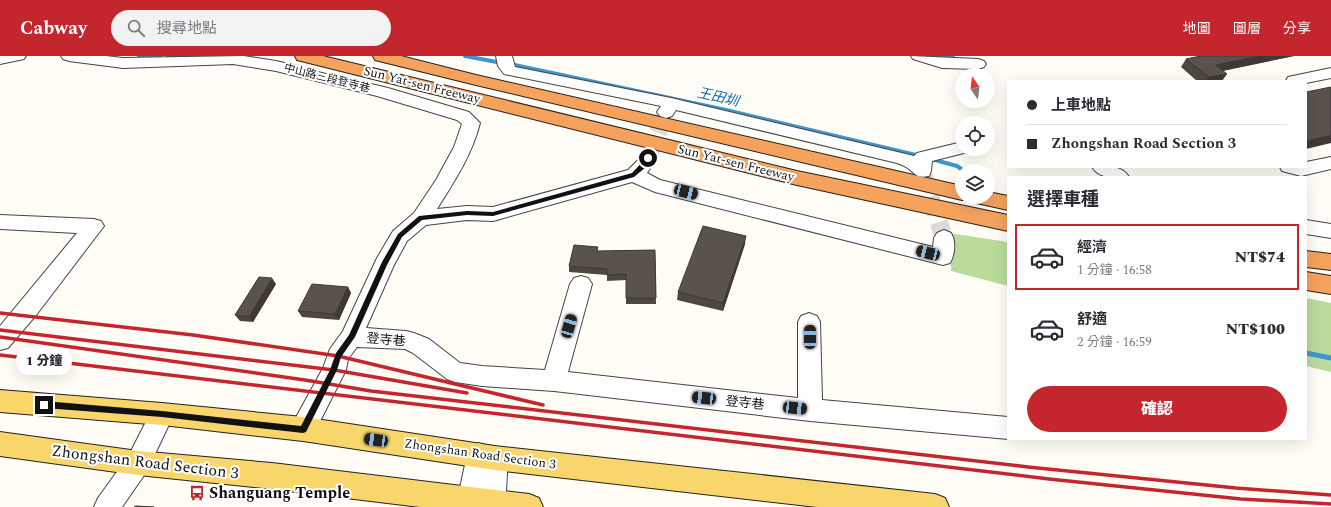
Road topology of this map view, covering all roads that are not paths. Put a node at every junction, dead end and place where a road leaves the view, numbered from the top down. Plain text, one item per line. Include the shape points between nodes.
1 (18, 56) edge
2 (69, 56) edge
3 (381, 56) edge
4 (502, 56) edge
5 (919, 56) edge
6 (307, 57) edge
7 (0, 59) edge
8 (978, 64) dead end
9 (1331, 73) edge
10 (1299, 80) edge
11 (955, 150) edge
12 (648, 158) tunnel mouth
13 (1331, 163) edge
14 (1103, 168) edge
15 (1293, 168) edge
16 (634, 175) junction
17 (1118, 176) edge
18 (955, 191) edge
19 (995, 200) edge
20 (1007, 203) edge
21 (421, 218) junction
22 (0, 222) edge
23 (1007, 223) edge
24 (1307, 227) edge
25 (1331, 231) edge
26 (944, 238) tunnel mouth
27 (1307, 259) edge
28 (1331, 262) edge
29 (1307, 281) edge
30 (581, 284) dead end
31 (1331, 286) edge
32 (809, 322) dead end
33 (351, 337) junction
34 (0, 341) edge
35 (554, 381) junction
36 (0, 401) edge
37 (810, 410) junction
38 (162, 414) junction
39 (1007, 428) edge
40 (303, 429) junction
41 (0, 444) edge
42 (487, 456) junction
43 (138, 463) junction
44 (481, 504) edge
45 (107, 507) edge
46 (529, 507) edge
47 (935, 507) edge

1 - 7 street
2 - 21 street, 中山路三段登寺巷 via 123,62 233,59 276,66 382,92 462,116 471,123 469,135
3 - 18 highway, Sun Yat-sen Freeway
4 - 11 street via 510,71 667,102 900,158 912,162 922,171 923,158
5 - 8 street via 942,63
6 - 23 highway, Sun Yat-sen Freeway via 797,178
9 - 10 street
12 - 16 street
13 - 15 street via 1301,170
14 - 17 street
16 - 21 street via 493,214 467,213
16 - 26 street via 655,185 943,257
19 - 20 highway
21 - 33 street via 400,236 384,264
22 - 34 street via 94,226
24 - 25 street
27 - 28 highway
29 - 31 highway
30 - 35 street
32 - 37 street
33 - 35 street, 登寺巷 via 406,340 421,346 455,372
33 - 40 street via 338,356 334,370
35 - 37 street, 登寺巷
36 - 38 main road, Zhongshan Road Section 3
37 - 39 street, 登寺巷
38 - 40 main road, Zhongshan Road Section 3
38 - 43 street
40 - 42 main road, Zhongshan Road Section 3
41 - 43 main road, Zhongshan Road Section 3
42 - 44 street
42 - 47 main road, Zhongshan Road Section 3
43 - 44 main road, Zhongshan Road Section 3 via 272,476
43 - 45 street
44 - 46 main road, Zhongshan Road Section 3

